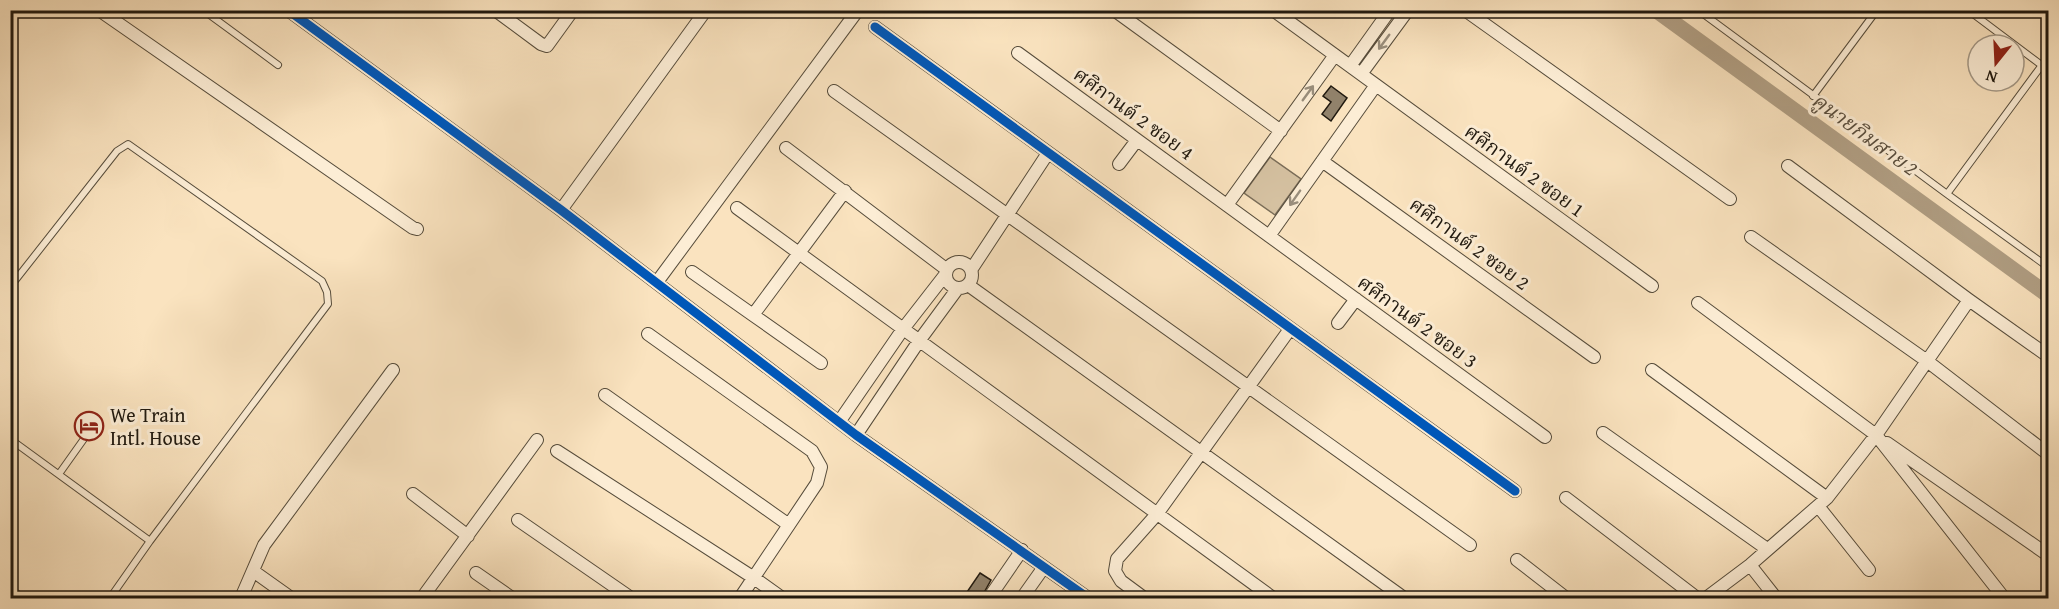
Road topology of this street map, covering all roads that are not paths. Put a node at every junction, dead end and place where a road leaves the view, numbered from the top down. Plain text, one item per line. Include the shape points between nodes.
1 (99, 10) edge
2 (203, 10) edge
3 (288, 10) edge
4 (495, 10) edge
5 (573, 10) edge
6 (706, 10) edge
7 (858, 10) edge
8 (1114, 10) edge
9 (1273, 10) edge
10 (1390, 10) edge
11 (1408, 10) edge
12 (1465, 10) edge
13 (1698, 10) edge
14 (1877, 10) edge
15 (1968, 10) edge
16 (874, 27) dead end
17 (1018, 53) dead end
18 (1335, 56) junction
19 (278, 65) dead end
20 (2042, 65) junction
21 (1350, 66) junction
22 (2049, 70) edge
23 (1361, 74) junction
24 (1376, 85) junction
25 (834, 91) dead end
26 (1814, 96) junction
27 (1281, 131) junction
28 (1137, 140) junction
29 (786, 148) dead end
30 (1048, 153) junction
31 (1322, 161) junction
32 (1119, 164) dead end
33 (1788, 166) dead end
34 (845, 191) junction
35 (1947, 194) junction
36 (1730, 200) dead end
37 (1227, 205) junction
38 (737, 208) dead end
39 (561, 210) junction
40 (1008, 215) junction
41 (417, 229) dead end
42 (1269, 236) junction
43 (1751, 237) dead end
44 (799, 255) junction
45 (2049, 267) edge
46 (971, 270) junction
47 (692, 272) dead end
48 (946, 272) junction
49 (657, 282) junction
50 (963, 286) junction
51 (1652, 286) dead end
52 (10, 288) edge
53 (1356, 299) junction
54 (1969, 300) junction
55 (1698, 303) dead end
56 (753, 315) junction
57 (1338, 323) dead end
58 (903, 329) junction
59 (1290, 329) junction
60 (648, 334) dead end
61 (919, 341) junction
62 (1594, 357) dead end
63 (2049, 357) edge
64 (1928, 361) junction
65 (821, 363) dead end
66 (393, 370) dead end
67 (1652, 370) dead end
68 (1247, 386) junction
69 (605, 395) dead end
70 (839, 422) junction
71 (1603, 433) dead end
72 (856, 435) junction
73 (1876, 435) junction
74 (86, 436) dead end
75 (1545, 437) dead end
76 (10, 439) edge
77 (537, 440) dead end
78 (557, 451) dead end
79 (1203, 452) junction
80 (2049, 454) edge
81 (59, 474) junction
82 (1515, 491) dead end
83 (413, 494) dead end
84 (1566, 498) dead end
85 (1823, 502) junction
86 (1157, 514) junction
87 (518, 520) dead end
88 (789, 525) junction
89 (468, 536) junction
90 (150, 542) junction
91 (1470, 544) dead end
92 (1767, 549) junction
93 (1022, 550) junction
94 (2049, 555) edge
95 (1517, 560) dead end
96 (1750, 565) junction
97 (1044, 567) junction
98 (1869, 570) dead end
99 (253, 572) junction
100 (476, 573) dead end
101 (754, 578) junction
102 (10, 589) edge
103 (24, 598) edge
104 (110, 598) edge
105 (241, 598) edge
106 (291, 598) edge
107 (422, 598) edge
108 (513, 598) edge
109 (632, 598) edge
110 (740, 598) edge
111 (782, 598) edge
112 (989, 598) edge
113 (1022, 598) edge
114 (1088, 598) edge
115 (1144, 598) edge
116 (1273, 598) edge
117 (1404, 598) edge
118 (1566, 598) edge
119 (1697, 598) edge
120 (1706, 598) edge
121 (1776, 598) edge
122 (2004, 598) edge

1 - 41 street
2 - 19 lane
3 - 39 street
4 - 5 street via 547,46
6 - 39 street
7 - 49 street
8 - 27 street
9 - 18 street, ศศิกานต์ 2 ซอย 1
10 - 21 street
11 -> 23 street
12 - 36 street
13 - 26 lane
14 - 26 lane
15 - 20 lane
16 - 30 street
17 - 28 street, ศศิกานต์ 2 ซอย 4
18 - 21 street, ศศิกานต์ 2 ซอย 1
27 -> 18 street
20 - 22 lane
20 - 35 lane
21 - 23 street, ศศิกานต์ 2 ซอย 1
23 - 24 street, ศศิกานต์ 2 ซอย 1
24 - 31 street
24 - 51 street, ศศิกานต์ 2 ซอย 1
25 - 40 street
26 - 35 lane
27 - 37 street
28 - 32 street
28 - 37 street, ศศิกานต์ 2 ซอย 4
29 - 34 street
30 - 40 street
30 - 59 street
31 -> 42 street
31 - 62 street, ศศิกานต์ 2 ซอย 2
33 - 54 street
34 - 44 street
34 - 48 street
35 - 45 lane
37 - 42 street, ศศิกานต์ 2 ซอย 4
38 - 44 street
39 - 49 street
40 - 46 street
40 - 68 street
42 - 53 street, ศศิกานต์ 2 ซอย 3
43 - 64 street
44 - 56 street
44 - 58 street
46 - 48 street via 959,261
46 - 50 street via 971,280
47 - 56 street
48 - 50 street via 949,284
48 - 58 street
49 - 70 street
50 - 61 street
50 - 79 street
52 - 90 lane via 117,151 128,144 322,281 328,304
53 - 57 street
53 - 75 street, ศศิกานต์ 2 ซอย 3
54 - 63 street
54 - 64 street
55 - 73 street
56 - 65 street
58 - 61 street
58 - 70 street
59 - 68 street
59 - 82 street
60 - 88 street via 812,451 821,467 817,483
61 - 72 street
61 - 86 street
64 - 73 street
64 - 80 street
66 - 99 street via 264,545
67 - 85 street
68 - 79 street
68 - 91 street
69 - 88 street
70 - 72 street
71 - 92 street
72 - 93 street
73 - 85 street
73 - 94 street
73 - 122 street
74 - 81 lane
76 - 81 lane
77 - 89 street
78 - 101 street
79 - 86 street
79 - 117 street
81 - 90 lane
83 - 89 street
84 - 119 street
85 - 92 street
85 - 98 street
86 - 115 street via 1117,559 1115,571 1121,581
86 - 116 street
87 - 109 street
88 - 101 street
89 - 107 street
90 - 104 lane
92 - 96 street
93 - 97 street
93 - 112 street
95 - 118 street
96 - 120 street
96 - 121 street
97 - 113 street
97 - 114 street
99 - 105 street
99 - 106 street
100 - 108 street
101 - 110 street
101 - 111 street
102 - 103 lane

